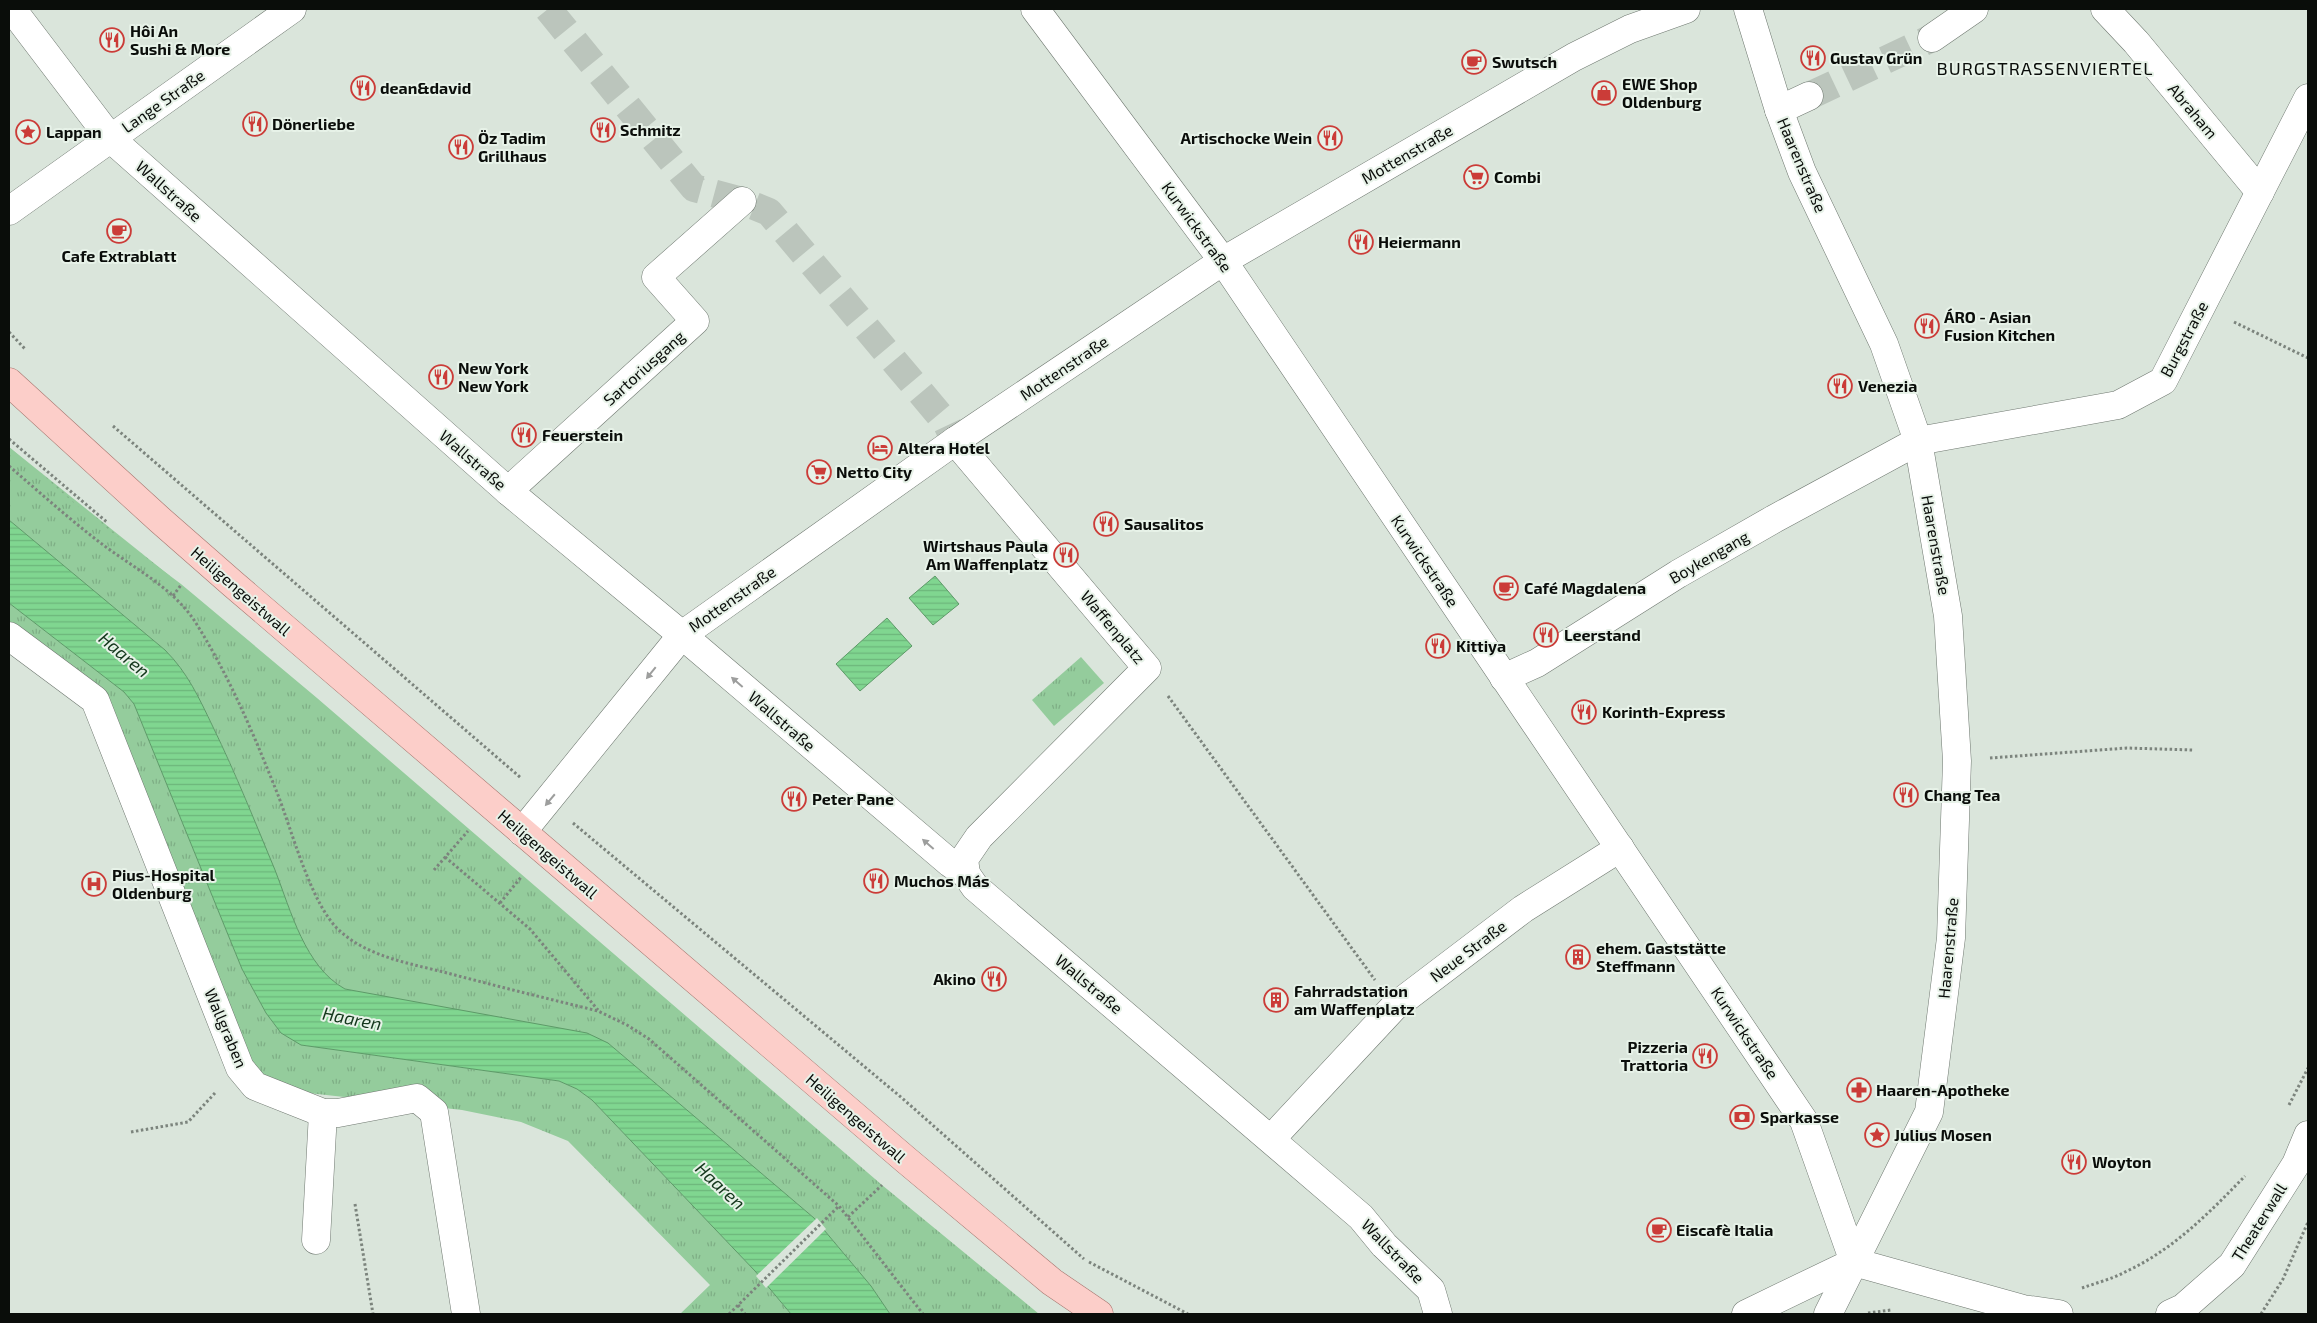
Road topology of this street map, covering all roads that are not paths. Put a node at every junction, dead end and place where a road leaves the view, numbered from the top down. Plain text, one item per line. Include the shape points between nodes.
1 (12, 9) edge
2 (292, 9) edge
3 (1035, 9) edge
4 (1686, 9) edge
5 (1748, 9) edge
6 (1974, 9) edge
7 (2104, 9) edge
8 (1932, 38) tunnel mouth
9 (1809, 96) tunnel mouth
10 (2308, 98) edge
11 (1779, 110) junction
12 (110, 138) junction
13 (2260, 192) junction
14 (742, 201) dead end
15 (9, 211) edge
16 (1223, 261) junction
17 (9, 382) edge
18 (955, 441) junction
19 (1918, 441) junction
20 (508, 491) junction
21 (682, 635) junction
22 (9, 636) edge
23 (1504, 678) junction
24 (522, 832) junction
25 (1620, 848) junction
26 (966, 874) junction
27 (323, 1113) junction
28 (2308, 1135) edge
29 (1271, 1139) junction
30 (316, 1240) dead end
31 (1854, 1262) junction
32 (466, 1314) edge
33 (1099, 1314) edge
34 (1438, 1314) edge
35 (1746, 1314) edge
36 (1828, 1314) edge
37 (2059, 1314) edge
38 (2170, 1314) edge

1 - 12 street
2 - 12 street, Lange Straße
3 - 16 street, Kurwickstraße
4 - 16 street, Mottenstraße via 1630,29 1574,57
5 - 11 street, Haarenstraße
6 - 8 street
7 - 13 street, Abraham via 2136,42
9 - 11 street
10 - 13 street, Burgstraße
11 - 19 street, Haarenstraße via 1802,172 1884,344
12 - 15 street, Lange Straße
12 - 20 street, Wallstraße
13 - 19 street, Burgstraße via 2163,381 2118,404
14 - 20 street, Sartoriusgang via 656,277 695,321
16 - 18 street, Mottenstraße
16 - 23 street, Kurwickstraße
17 - 24 main road, Heiligengeistwall via 160,520
18 - 21 street, Mottenstraße
18 - 26 street, Waffenplatz via 1147,668 979,837 964,859
19 - 23 street, Boykengang via 1718,551 1537,663
19 - 31 street, Haarenstraße via 1948,616 1957,760 1951,938 1929,1112
20 - 21 street, Wallstraße
21 -> 24 street, Mottenstraße
26 -> 21 street, Wallstraße
22 - 27 street, Wallgraben via 95,700 240,1068 255,1086
23 - 25 street, Kurwickstraße
24 - 33 main road, Heiligengeistwall via 935,1185 1052,1282
25 - 29 street, Neue Straße via 1523,909 1394,1007
25 - 31 street, Kurwickstraße via 1804,1121
26 - 29 street, Wallstraße via 975,887
27 - 30 street
27 - 32 street, Wallgraben via 417,1098 434,1112
28 - 38 street, Theaterwall via 2296,1164 2232,1265 2182,1308
29 - 34 street, Wallstraße via 1361,1217 1384,1245 1431,1290
31 - 35 street
31 - 36 street, Haarenstraße
31 - 37 street via 2023,1308

